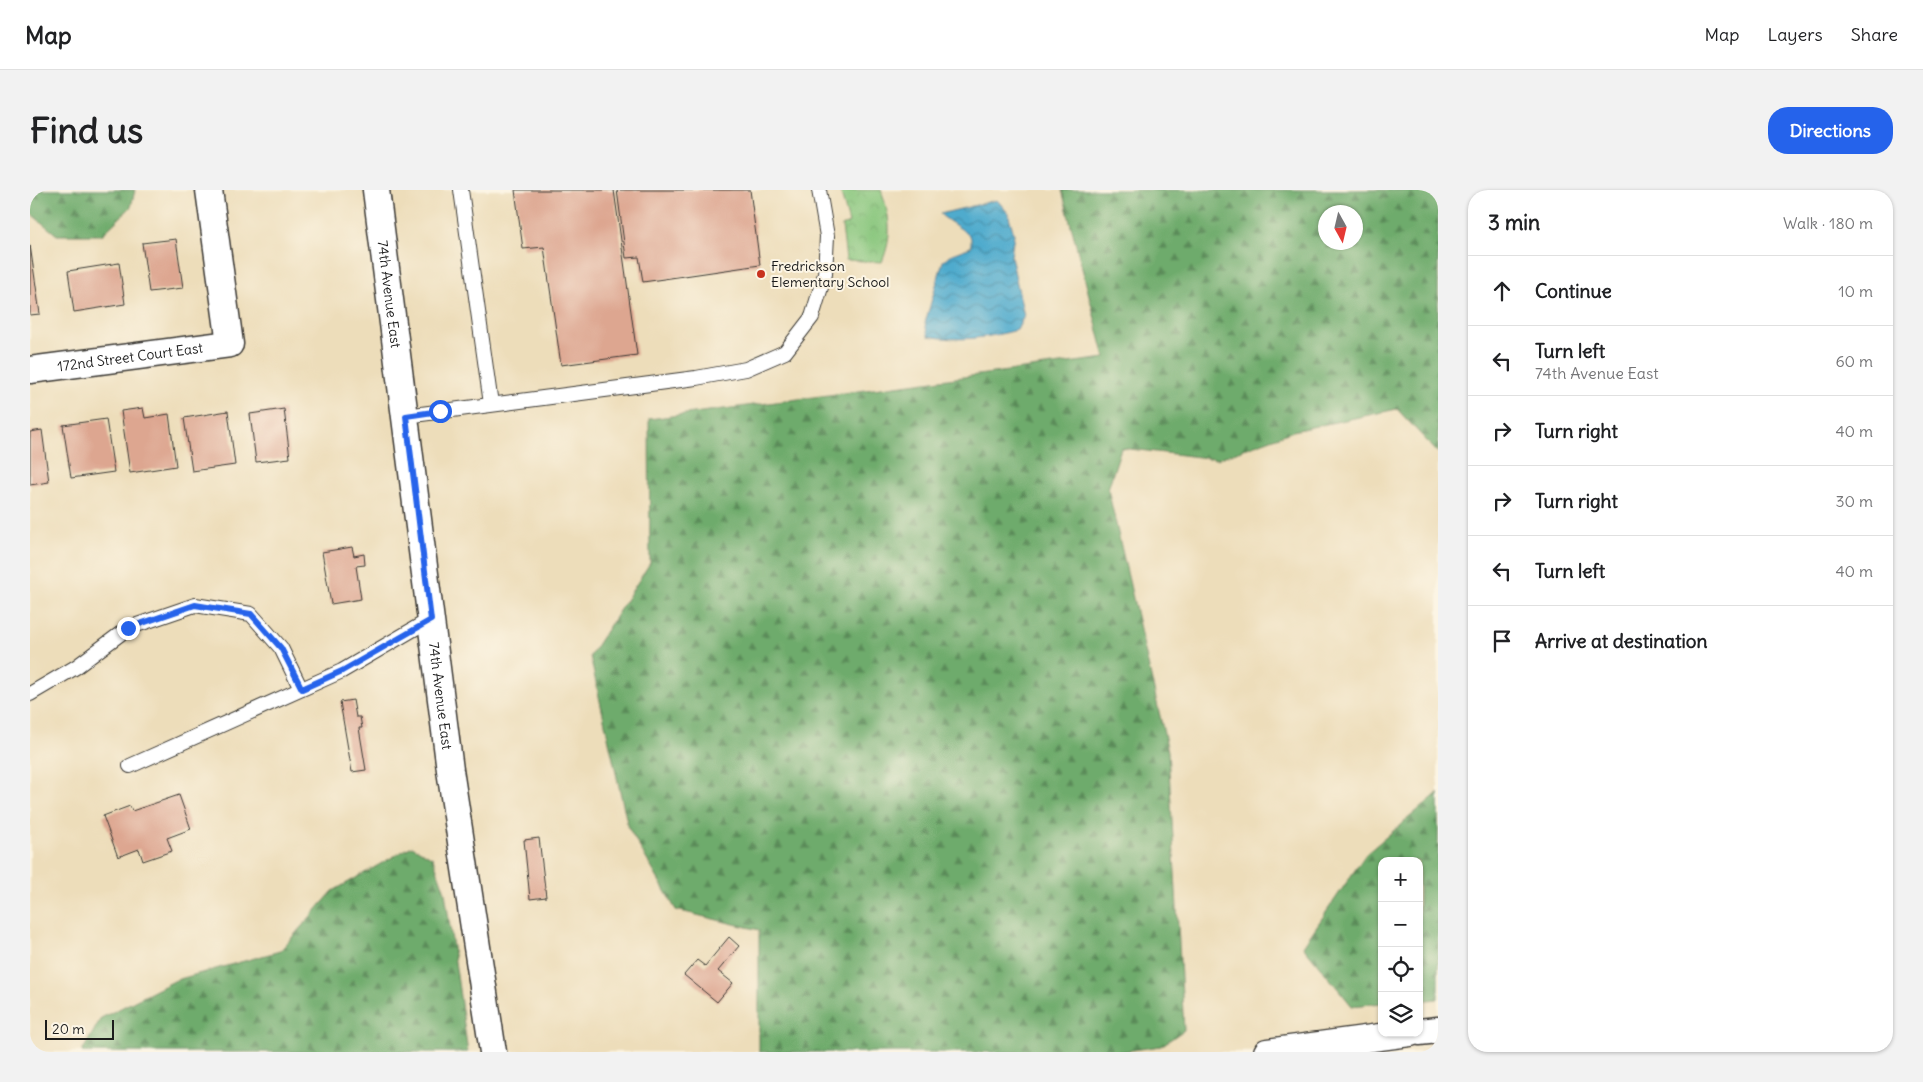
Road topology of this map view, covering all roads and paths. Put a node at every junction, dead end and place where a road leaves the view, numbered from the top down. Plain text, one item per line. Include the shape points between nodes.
1 (209, 190) edge
2 (376, 190) edge
3 (461, 190) edge
4 (819, 190) edge
5 (30, 370) edge
6 (491, 404) junction
7 (406, 416) junction
8 (431, 620) junction
9 (302, 689) junction
10 (30, 694) edge
11 (130, 766) dead end
12 (1438, 1030) edge
13 (1423, 1032) edge
14 (1380, 1037) edge
15 (493, 1052) edge
16 (1267, 1052) edge

1 - 5 street, 172nd Street Court East via 230,344
2 - 7 street, 74th Avenue East
3 - 6 lane
4 - 6 lane via 827,236 825,274 812,317 785,352 746,369
6 - 7 lane
7 - 8 street, 74th Avenue East
8 - 9 lane via 342,671
8 - 15 street, 74th Avenue East via 450,770
9 - 10 lane via 281,648 251,614 195,605 128,628 76,667
9 - 11 lane
12 - 13 street
14 - 16 street

